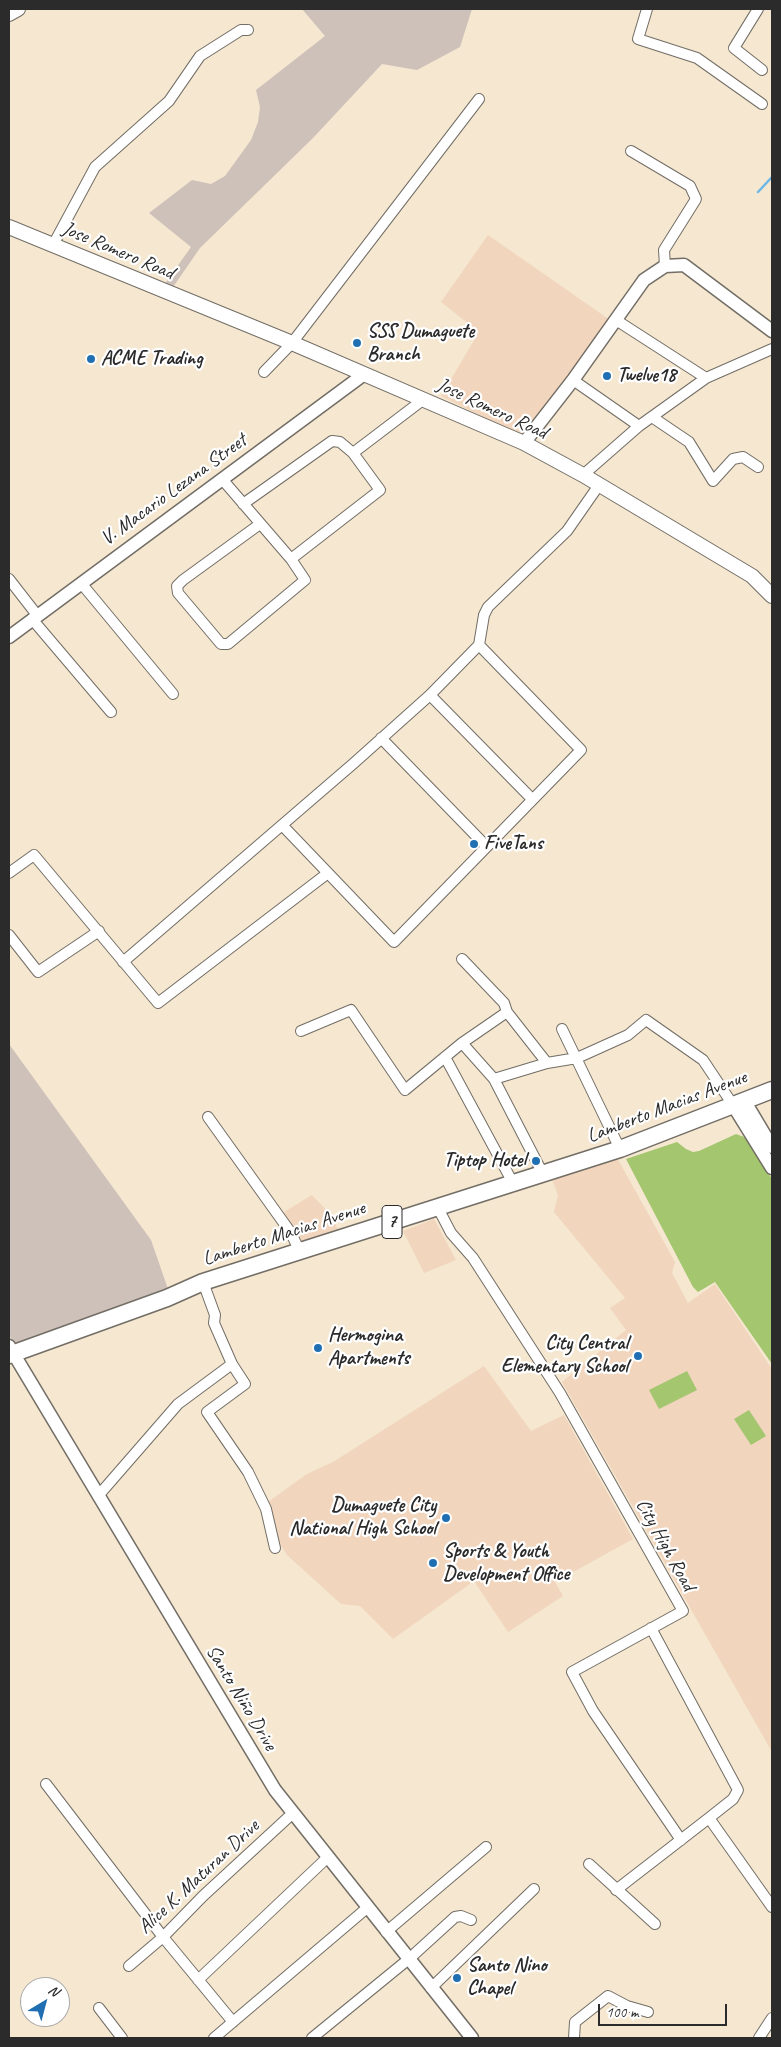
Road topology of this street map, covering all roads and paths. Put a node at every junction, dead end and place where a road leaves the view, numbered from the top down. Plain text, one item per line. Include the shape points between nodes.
1 (18, 9) edge
2 (647, 9) edge
3 (758, 9) edge
4 (9, 14) edge
5 (248, 30) dead end
6 (762, 70) dead end
7 (479, 99) dead end
8 (762, 104) dead end
9 (632, 150) dead end
10 (9, 227) edge
11 (53, 246) junction
12 (665, 266) junction
13 (616, 320) junction
14 (772, 331) edge
15 (292, 343) junction
16 (772, 349) edge
17 (264, 372) dead end
18 (363, 375) junction
19 (706, 378) junction
20 (573, 380) junction
21 (424, 399) junction
22 (652, 417) junction
23 (639, 426) junction
24 (524, 443) junction
25 (353, 452) junction
26 (758, 467) dead end
27 (583, 475) junction
28 (222, 479) junction
29 (599, 485) junction
30 (243, 504) junction
31 (260, 524) junction
32 (291, 559) junction
33 (752, 576) junction
34 (9, 579) edge
35 (81, 583) junction
36 (772, 588) edge
37 (772, 596) edge
38 (34, 617) junction
39 (9, 637) edge
40 (479, 645) junction
41 (173, 694) dead end
42 (430, 695) junction
43 (111, 712) dead end
44 (381, 738) junction
45 (532, 799) junction
46 (282, 825) junction
47 (486, 846) junction
48 (9, 873) edge
49 (328, 873) junction
50 (99, 931) junction
51 (9, 935) edge
52 (462, 959) dead end
53 (123, 962) junction
54 (507, 1012) junction
55 (562, 1029) dead end
56 (301, 1032) dead end
57 (462, 1043) junction
58 (445, 1057) junction
59 (577, 1058) junction
60 (547, 1063) junction
61 (494, 1079) junction
62 (772, 1090) edge
63 (738, 1102) junction
64 (208, 1117) dead end
65 (772, 1147) edge
66 (620, 1149) junction
67 (772, 1168) edge
68 (543, 1174) junction
69 (513, 1183) junction
70 (438, 1208) junction
71 (300, 1252) junction
72 (203, 1282) junction
73 (10, 1351) edge
74 (232, 1364) junction
75 (98, 1496) junction
76 (275, 1548) dead end
77 (651, 1628) junction
78 (46, 1784) dead end
79 (293, 1813) junction
80 (710, 1818) junction
81 (681, 1840) junction
82 (486, 1847) dead end
83 (328, 1857) junction
84 (588, 1864) dead end
85 (534, 1889) dead end
86 (616, 1890) junction
87 (772, 1907) edge
88 (367, 1908) junction
89 (471, 1920) dead end
90 (655, 1924) dead end
91 (386, 1932) junction
92 (163, 1937) junction
93 (408, 1960) junction
94 (128, 1966) dead end
95 (198, 1980) junction
96 (431, 1988) junction
97 (99, 2008) dead end
98 (648, 2012) dead end
99 (772, 2018) edge
100 (233, 2022) junction
101 (122, 2038) edge
102 (214, 2038) edge
103 (312, 2038) edge
104 (472, 2038) edge
105 (574, 2038) edge
106 (759, 2038) edge

1 - 4 main road
2 - 8 street via 638,39 696,58
3 - 6 street via 734,48
5 - 11 street via 240,30 200,56 169,102 95,167
7 - 15 street
9 - 12 street via 690,186 696,199 664,250
10 - 11 main road, Jose Romero Road
11 - 15 main road, Jose Romero Road
12 - 13 street via 644,280
12 - 14 street via 684,265
13 - 19 street
13 - 20 street
15 - 17 street
15 - 18 main road, Jose Romero Road
16 - 19 street
18 - 21 main road, Jose Romero Road
18 - 28 street, V. Macario Lezana Street
19 - 22 street
20 - 23 street
20 - 24 street
21 - 24 main road, Jose Romero Road
21 - 25 street
22 - 23 street
22 - 26 street via 688,442 713,481 733,459 743,457
23 - 27 street
24 - 27 main road, Jose Romero Road
25 - 30 street via 340,442 332,441
25 - 32 street via 380,490
27 - 29 main road, Jose Romero Road
28 - 30 street
28 - 35 street, V. Macario Lezana Street
29 - 33 main road, Jose Romero Road
29 - 40 street via 567,531 488,607
30 - 31 street
31 - 32 street
31 - 32 street via 177,586 178,593 221,644 228,644 305,580
33 - 36 main road
33 - 37 main road, Jose Romero Road
34 - 38 street
35 - 38 street, V. Macario Lezana Street
35 - 41 street
38 - 39 street, V. Macario Lezana Street
38 - 43 street
40 - 42 street
40 - 45 street via 581,750
42 - 44 street
42 - 45 street
44 - 46 street
44 - 47 street
45 - 47 street
46 - 49 street
46 - 53 street
47 - 49 street via 394,942
48 - 50 street via 34,855
49 - 53 street via 158,1003
50 - 51 street via 38,972
50 - 53 street
52 - 54 street via 504,1003
54 - 57 street
54 - 60 street
55 - 59 street
56 - 58 street via 351,1010 406,1090
57 - 58 street
57 - 61 street
58 - 69 street
59 - 60 street
59 - 63 street via 628,1035 646,1020 703,1060
59 - 66 street
60 - 61 street
61 - 68 street
62 - 63 main road, Lamberto Macias Avenue / 7
63 - 65 street
63 - 66 main road, Lamberto Macias Avenue / 7
63 - 67 street
64 - 71 street via 291,1233
66 - 68 main road, Lamberto Macias Avenue / 7
68 - 69 main road, Lamberto Macias Avenue / 7
69 - 70 main road, Lamberto Macias Avenue / 7
70 - 71 main road, Lamberto Macias Avenue / 7
70 - 77 street, City High Road via 451,1233 473,1258 560,1393 683,1611
71 - 72 main road, Lamberto Macias Avenue / 7
72 - 73 main road, Lamberto Macias Avenue / 7 via 167,1298
72 - 74 street via 215,1315 214,1324
73 - 75 street, Santo Niño Drive
74 - 75 street via 178,1404
74 - 76 street via 245,1384 207,1412 248,1472 266,1509
75 - 79 street, Santo Niño Drive via 274,1790
77 - 80 street via 736,1784 737,1794
77 - 81 street via 572,1672 593,1711
78 - 92 street
79 - 83 street, Santo Niño Drive
79 - 92 street, Alice K. Maturan Drive
80 - 81 street
80 - 87 street
81 - 86 street
82 - 91 street
83 - 88 street, Santo Niño Drive
83 - 95 street
84 - 86 street
85 - 96 street
86 - 90 street
88 - 91 street, Santo Niño Drive
88 - 100 street
89 - 93 street via 455,1917
91 - 93 street, Santo Niño Drive
92 - 94 street, Alice K. Maturan Drive
92 - 95 street
93 - 96 street, Santo Niño Drive
93 - 103 street
95 - 100 street
96 - 104 street, Santo Niño Drive
97 - 101 street
98 - 105 street via 608,1996 575,2022
99 - 106 street
100 - 102 street

